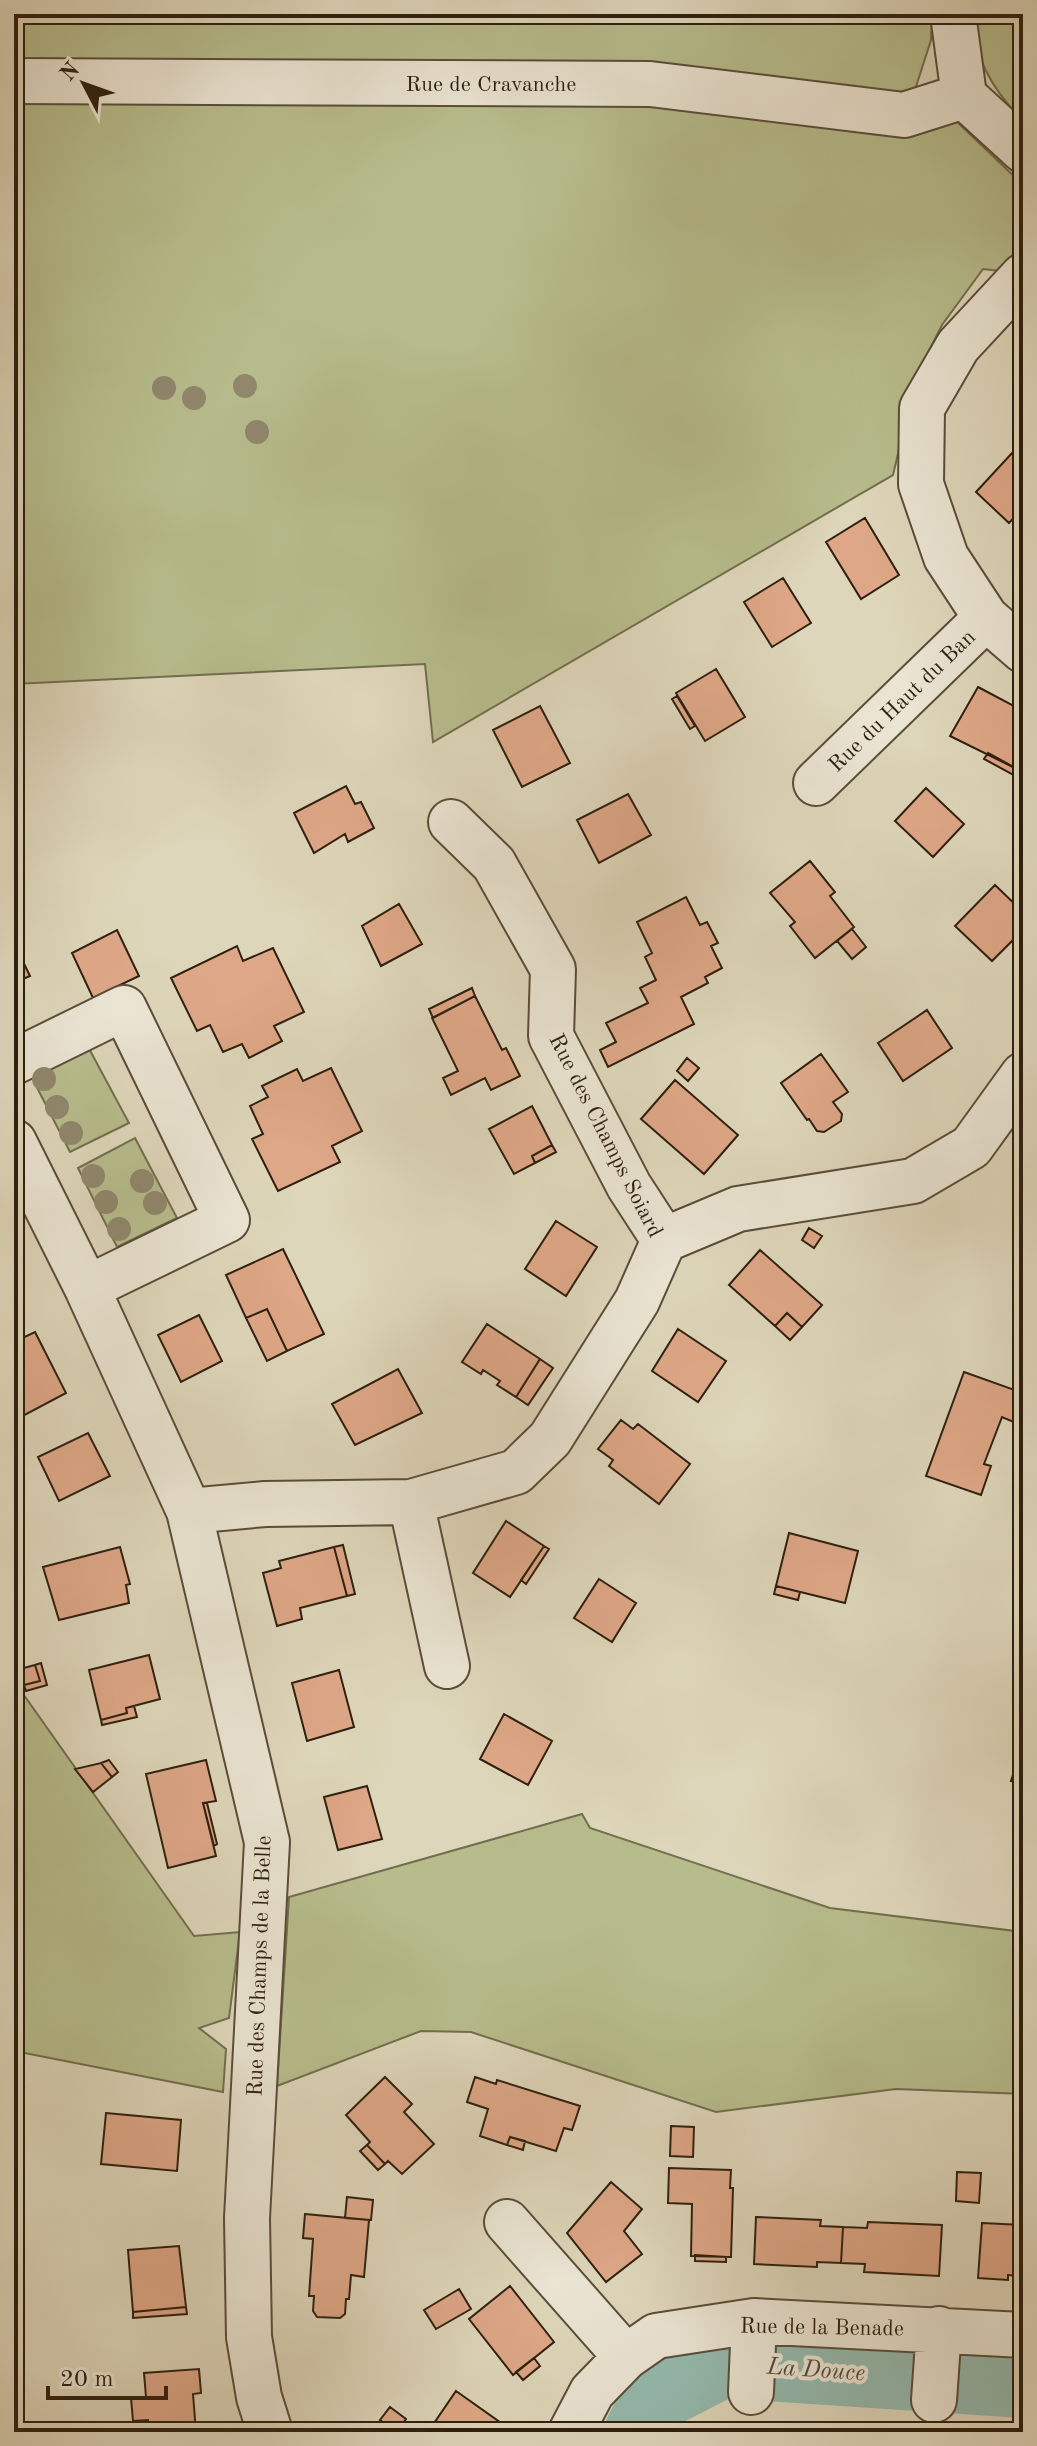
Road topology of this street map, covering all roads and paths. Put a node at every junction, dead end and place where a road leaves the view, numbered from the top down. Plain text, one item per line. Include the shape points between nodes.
1 (953, 24) edge
2 (14, 81) edge
3 (964, 96) junction
4 (1023, 150) edge
5 (1023, 276) edge
6 (986, 618) junction
7 (1023, 650) edge
8 (816, 783) dead end
9 (451, 822) dead end
10 (14, 1062) edge
11 (1023, 1075) edge
12 (14, 1142) edge
13 (664, 1240) junction
14 (87, 1288) junction
15 (411, 1502) junction
16 (189, 1511) junction
17 (447, 1666) dead end
18 (507, 2222) dead end
19 (753, 2334) junction
20 (1023, 2335) edge
21 (626, 2357) junction
22 (751, 2392) dead end
23 (270, 2432) edge
24 (571, 2432) edge

1 - 3 street
2 - 3 street, Rue de Cravanche via 650,84 904,115
3 - 4 street
5 - 6 street, Rue du Haut du Ban via 958,346 922,408 921,484 946,557
6 - 7 street, Rue du Haut du Ban
6 - 8 street, Rue du Haut du Ban
9 - 13 street, Rue des Champs Soiard via 494,864 553,969 551,1036 629,1186
10 - 14 street via 124,1008 227,1220
11 - 13 street via 971,1147 913,1181 738,1209
12 - 14 street, Rue des Champs de la Belle
13 - 15 street, Rue des Champs Soiard via 637,1301 550,1439 516,1472
14 - 16 street, Rue des Champs de la Belle
15 - 16 street, Rue des Champs Soiard
15 - 17 street
16 - 23 street, Rue des Champs de la Belle via 267,1842 247,2218 249,2337
18 - 21 street
19 - 20 street, Rue de la Benade via 936,2362
19 - 21 street, Rue de la Benade via 656,2336
19 - 22 street
21 - 24 street, Rue de la Benade via 592,2392

